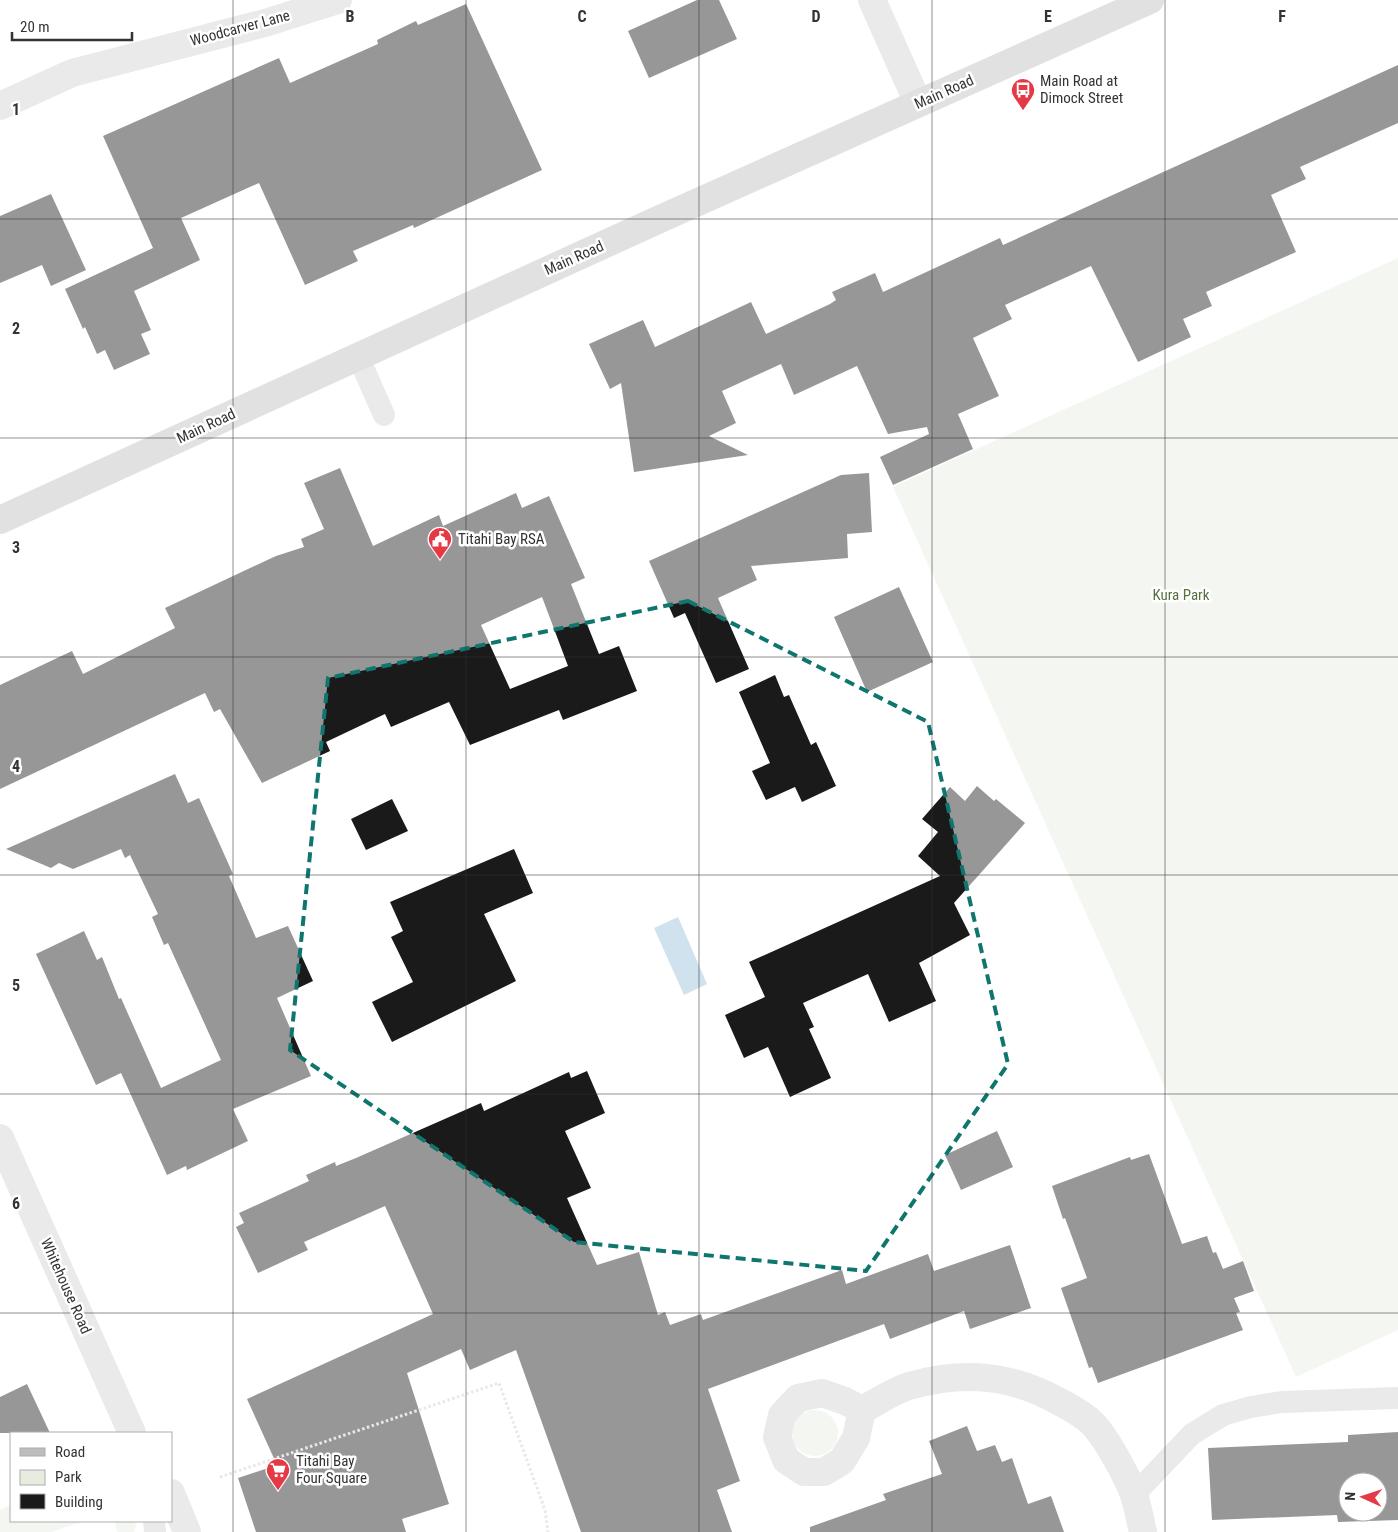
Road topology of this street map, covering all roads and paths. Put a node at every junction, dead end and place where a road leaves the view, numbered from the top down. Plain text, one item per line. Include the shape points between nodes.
1 (338, 0) edge
2 (872, 0) edge
3 (1150, 0) edge
4 (918, 103) junction
5 (0, 106) edge
6 (358, 356) junction
7 (384, 414) dead end
8 (0, 520) edge
9 (0, 1138) edge
10 (1398, 1398) edge
11 (862, 1410) dead end
12 (132, 1432) edge
13 (220, 1477) dead end
14 (172, 1493) edge
15 (1134, 1495) junction
16 (187, 1532) edge
17 (548, 1532) edge
18 (1142, 1532) edge

1 - 5 street, Woodcarver Lane via 72,73
2 - 4 street
3 - 4 main road, Main Road
4 - 6 main road, Main Road
6 - 7 lane
6 - 8 main road, Main Road
9 - 12 street, Whitehouse Road
10 - 15 lane via 1282,1402 1223,1415 1192,1434
11 - 15 street via 908,1387 955,1377 984,1376 1015,1382 1055,1399 1092,1423
13 - 17 path via 499,1383 545,1510
14 - 16 street
15 - 18 street

